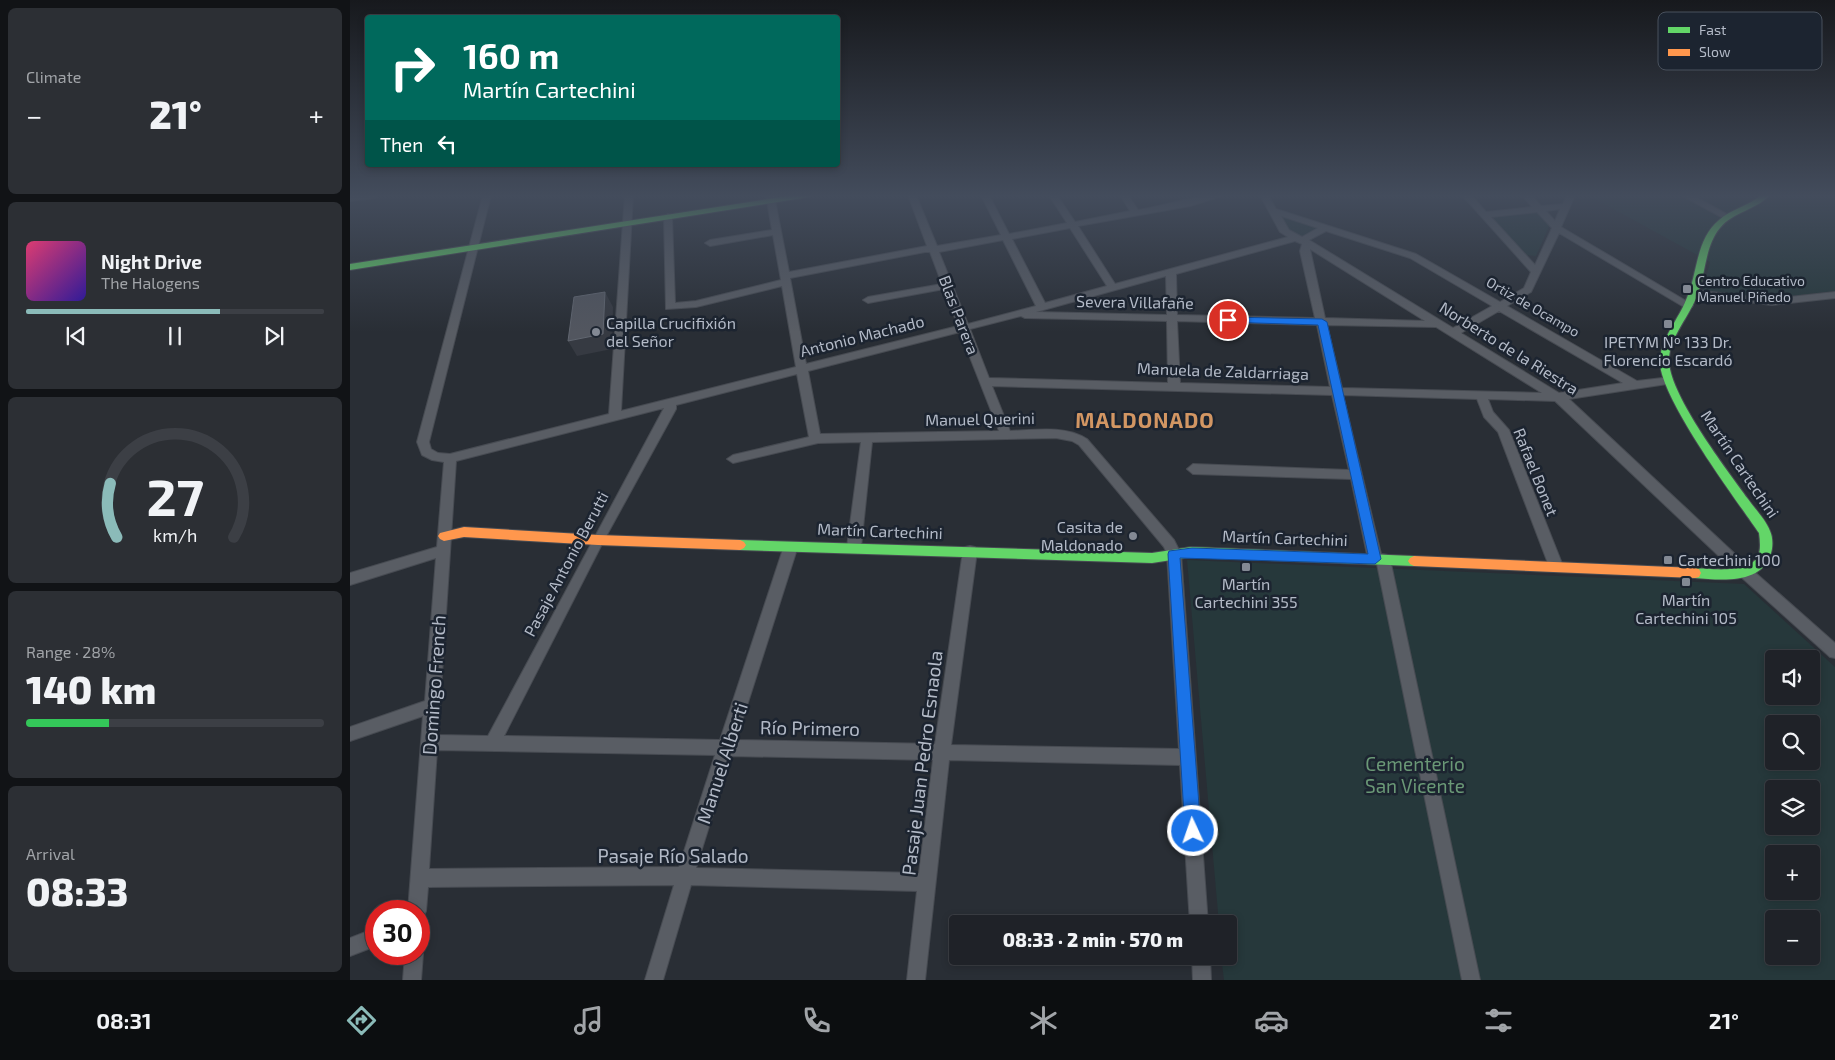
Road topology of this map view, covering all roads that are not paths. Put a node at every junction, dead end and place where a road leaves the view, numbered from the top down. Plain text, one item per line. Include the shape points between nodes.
1 (474, 241) edge
2 (519, 241) edge
3 (626, 241) edge
4 (669, 241) edge
5 (724, 241) edge
6 (778, 241) edge
7 (931, 241) edge
8 (984, 241) edge
9 (1008, 241) edge
10 (1081, 241) edge
11 (1301, 241) junction
12 (1368, 241) edge
13 (1508, 241) edge
14 (1551, 241) edge
15 (1579, 241) edge
16 (1708, 241) edge
17 (710, 243) dead end
18 (472, 248) junction
19 (934, 249) junction
20 (350, 267) edge
21 (1171, 272) junction
22 (1536, 273) junction
23 (785, 279) junction
24 (947, 286) junction
25 (1113, 288) junction
26 (1694, 293) junction
27 (1835, 294) edge
28 (868, 300) dead end
29 (1688, 305) junction
30 (1040, 306) junction
31 (1502, 307) junction
32 (1010, 316) junction
33 (1172, 318) junction
34 (1322, 322) junction
35 (1439, 324) junction
36 (963, 327) junction
37 (1453, 333) junction
38 (803, 368) junction
39 (1667, 380) junction
40 (986, 382) junction
41 (1635, 384) junction
42 (1174, 386) junction
43 (1337, 391) junction
44 (1480, 395) junction
45 (1559, 398) junction
46 (670, 402) junction
47 (615, 417) junction
48 (1006, 435) junction
49 (867, 438) junction
50 (818, 439) junction
51 (450, 458) junction
52 (733, 459) dead end
53 (1193, 468) dead end
54 (1356, 475) junction
55 (598, 540) junction
56 (443, 543) junction
57 (790, 546) junction
58 (854, 547) junction
59 (970, 551) junction
60 (1174, 554) junction
61 (1379, 559) junction
62 (1556, 566) junction
63 (1745, 572) junction
64 (350, 579) edge
65 (1835, 652) edge
66 (432, 706) junction
67 (350, 734) edge
68 (430, 742) junction
69 (493, 742) junction
70 (728, 746) junction
71 (942, 751) junction
72 (1188, 757) junction
73 (684, 876) junction
74 (420, 878) junction
75 (926, 882) junction
76 (418, 900) edge
77 (1198, 915) edge
78 (365, 941) edge
79 (350, 947) edge
80 (413, 965) edge
81 (1201, 965) edge
82 (412, 980) edge
83 (654, 980) edge
84 (916, 980) edge
85 (1202, 980) edge
86 (1470, 980) edge

1 - 18 street
2 - 18 street
3 - 47 street
4 - 23 street via 670,307 696,304
5 - 17 street
6 - 23 street
7 - 19 street, Blas Parera
8 - 19 street
9 - 30 street
10 - 25 street
11 - 21 street, Antonio Machado
11 - 34 street
11 - 35 street, Norberto de la Riestra
12 - 31 street, Ortiz de Ocampo via 1413,256
13 - 22 street
14 - 22 street
15 - 29 street
16 - 26 street, Martín Cartechini
18 - 20 street
18 - 51 street, Antonio Machado via 423,442 426,452
19 - 23 street
19 - 24 street, Blas Parera
21 - 25 street, Antonio Machado
21 - 33 street
22 - 31 street via 1528,290
23 - 38 street
24 - 28 street
24 - 36 street, Blas Parera
25 - 30 street, Antonio Machado
26 - 27 street via 1772,302
26 - 29 street, Martín Cartechini
29 - 39 street, Martín Cartechini via 1665,353
30 - 32 street, Antonio Machado
31 - 37 street
31 - 41 street, Ortiz de Ocampo
32 - 33 street, Severa Villafañe
32 - 36 street, Antonio Machado
33 - 34 street, Severa Villafañe
33 - 42 street
34 - 35 street, Severa Villafañe
34 - 43 street
35 - 37 street, Norberto de la Riestra
36 - 38 street, Antonio Machado
36 - 40 street, Blas Parera
37 - 45 street, Norberto de la Riestra
38 - 46 street, Antonio Machado
38 - 50 street via 814,436
39 - 41 street, Manuela de Zaldarriaga
39 - 63 street, Martín Cartechini via 1686,415 1765,532 1769,547 1767,558 1762,565
40 - 42 street, Manuela de Zaldarriaga
40 - 48 street, Blas Parera
41 - 45 street, Manuela de Zaldarriaga
42 - 43 street, Manuela de Zaldarriaga
43 - 44 street, Manuela de Zaldarriaga
43 - 54 street
44 - 45 street, Manuela de Zaldarriaga
44 - 62 street, Rafael Bonet via 1488,414 1503,430
45 - 63 street, Norberto de la Riestra
46 - 47 street, Antonio Machado
46 - 55 street, Pasaje Antonio Berutti via 670,409
47 - 51 street, Antonio Machado
48 - 49 street, Manuel Querini
48 - 60 street, Manuel Querini via 1065,434 1083,442
49 - 50 street, Manuel Querini
49 - 58 street
50 - 52 street, Manuel Querini
51 - 56 street, Domingo French
53 - 54 street
54 - 61 street
55 - 56 street, Martín Cartechini via 464,532
55 - 57 street, Martín Cartechini
55 - 69 street, Pasaje Antonio Berutti
56 - 64 street, Martín Cartechini
56 - 66 street, Domingo French
57 - 58 street, Martín Cartechini
57 - 70 street, Manuel Alberti
58 - 59 street, Martín Cartechini
59 - 60 street, Martín Cartechini via 1152,558
59 - 71 street, Pasaje Juan Pedro Esnaola
60 - 61 street, Martín Cartechini
60 - 72 street
61 - 62 street, Martín Cartechini
61 - 86 street
62 - 63 street, Martín Cartechini via 1710,574
63 - 65 street, Norberto de la Riestra
66 - 67 street
66 - 68 street, Domingo French
68 - 69 street, Río Primero
68 - 74 street, Domingo French
69 - 70 street, Río Primero
70 - 71 street, Río Primero
70 - 73 street, Manuel Alberti
71 - 72 street, Río Primero
71 - 75 street, Pasaje Juan Pedro Esnaola
72 - 77 street
73 - 74 street, Pasaje Río Salado
73 - 75 street, Pasaje Río Salado
73 - 83 street, Manuel Alberti
74 - 76 street, Domingo French
75 - 84 street, Pasaje Juan Pedro Esnaola
78 - 79 street
80 - 82 street
81 - 85 street

